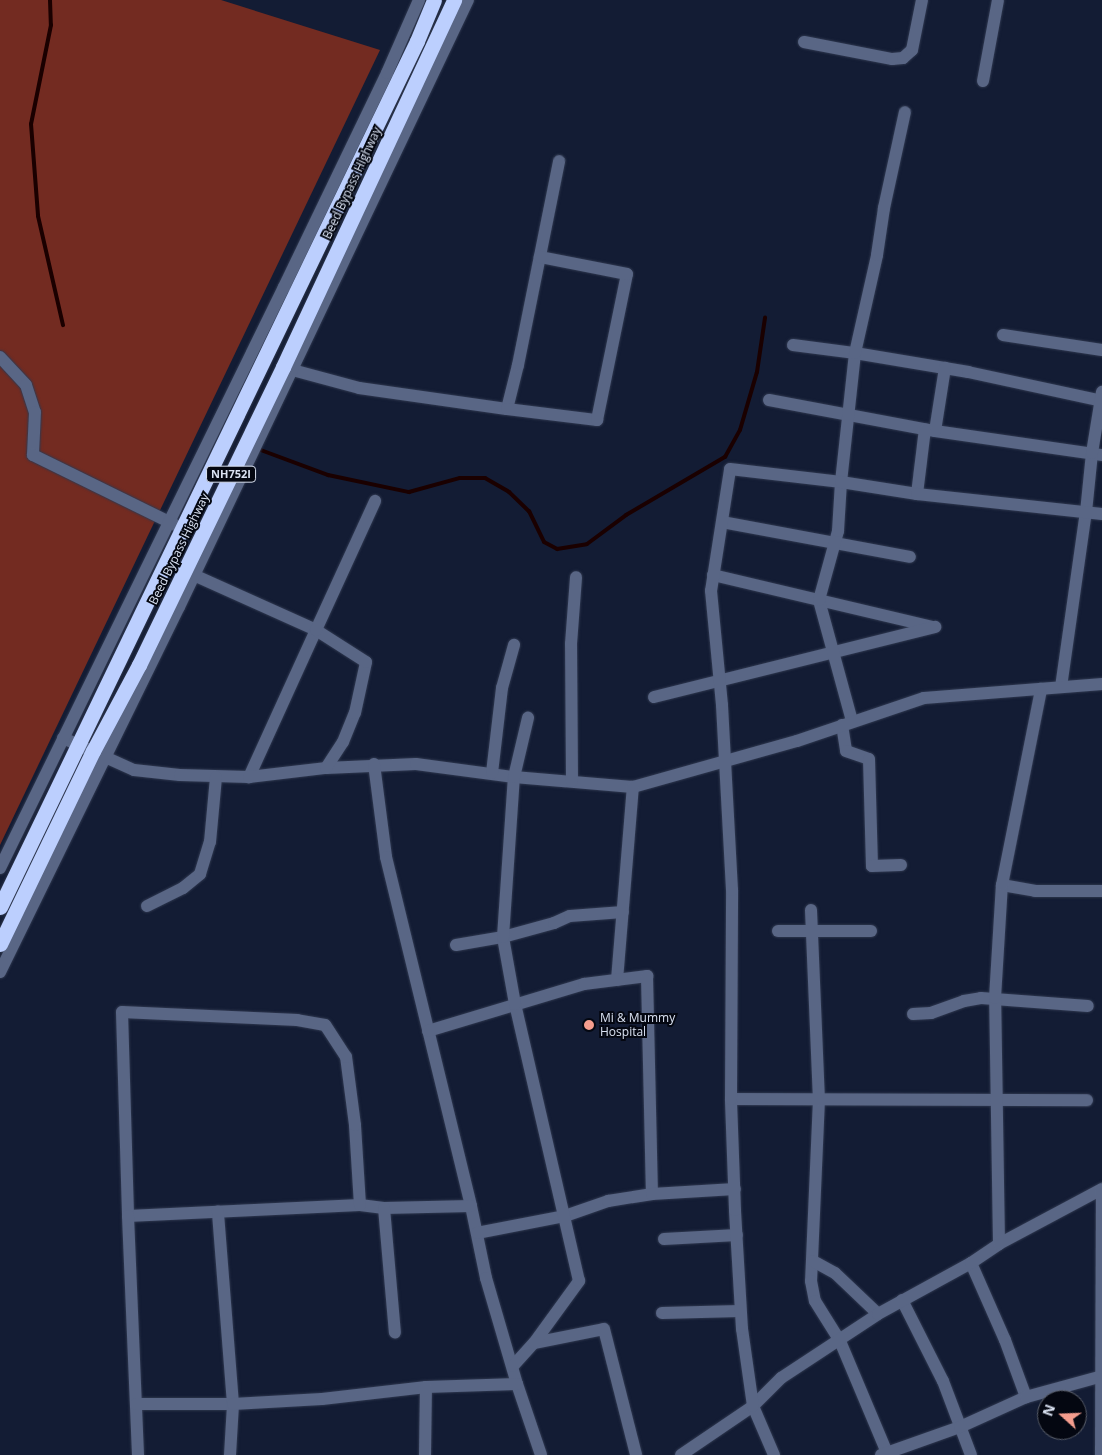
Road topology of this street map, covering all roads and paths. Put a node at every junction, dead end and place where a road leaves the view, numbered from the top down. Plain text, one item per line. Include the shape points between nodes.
1 (419, 0) edge
2 (434, 0) edge
3 (454, 0) edge
4 (468, 0) edge
5 (922, 0) edge
6 (998, 0) edge
7 (804, 42) dead end
8 (983, 81) dead end
9 (905, 112) dead end
10 (559, 161) dead end
11 (323, 220) junction
12 (352, 231) junction
13 (540, 257) junction
14 (1003, 335) dead end
15 (793, 345) dead end
16 (1102, 350) edge
17 (855, 353) junction
18 (0, 357) edge
19 (287, 368) junction
20 (945, 368) junction
21 (1101, 398) edge
22 (769, 400) dead end
23 (507, 409) junction
24 (848, 414) junction
25 (930, 430) junction
26 (1097, 454) edge
27 (841, 482) junction
28 (917, 494) junction
29 (375, 501) dead end
30 (1086, 512) junction
31 (1102, 514) edge
32 (722, 522) junction
33 (176, 525) junction
34 (835, 543) junction
35 (910, 557) dead end
36 (189, 573) junction
37 (713, 575) junction
38 (576, 577) dead end
39 (819, 600) junction
40 (316, 630) junction
41 (514, 645) dead end
42 (834, 651) junction
43 (719, 681) junction
44 (1102, 684) edge
45 (1061, 687) junction
46 (1041, 689) junction
47 (654, 697) dead end
48 (528, 718) dead end
49 (847, 723) junction
50 (64, 738) junction
51 (78, 744) junction
52 (99, 754) junction
53 (726, 762) junction
54 (374, 764) junction
55 (326, 768) junction
56 (492, 773) junction
57 (249, 776) junction
58 (216, 777) junction
59 (514, 777) junction
60 (572, 781) junction
61 (633, 786) junction
62 (901, 865) dead end
63 (0, 868) edge
64 (1002, 885) junction
65 (1102, 891) edge
66 (147, 906) dead end
67 (0, 907) edge
68 (812, 910) dead end
69 (623, 912) junction
70 (812, 930) junction
71 (778, 931) dead end
72 (871, 931) dead end
73 (504, 937) junction
74 (0, 944) edge
75 (456, 945) dead end
76 (0, 972) edge
77 (618, 980) junction
78 (995, 998) junction
79 (515, 1004) junction
80 (1088, 1006) dead end
81 (912, 1014) dead end
82 (428, 1031) junction
83 (818, 1098) junction
84 (731, 1099) junction
85 (995, 1099) junction
86 (1087, 1100) dead end
87 (736, 1189) junction
88 (1102, 1190) edge
89 (652, 1194) junction
90 (360, 1206) junction
91 (472, 1206) junction
92 (384, 1208) junction
93 (218, 1212) junction
94 (128, 1216) junction
95 (565, 1216) junction
96 (477, 1233) junction
97 (736, 1235) junction
98 (664, 1239) dead end
99 (999, 1244) junction
100 (813, 1261) junction
101 (971, 1263) junction
102 (1101, 1263) edge
103 (902, 1300) junction
104 (740, 1310) junction
105 (662, 1313) dead end
106 (878, 1314) junction
107 (395, 1333) dead end
108 (840, 1341) junction
109 (534, 1344) junction
110 (513, 1366) junction
111 (1102, 1376) edge
112 (517, 1384) junction
113 (426, 1387) junction
114 (1026, 1397) junction
115 (136, 1404) junction
116 (233, 1404) junction
117 (753, 1406) junction
118 (960, 1427) junction
119 (702, 1450) edge
120 (884, 1454) edge
121 (138, 1455) edge
122 (230, 1455) edge
123 (425, 1455) edge
124 (540, 1455) edge
125 (636, 1455) edge
126 (681, 1455) edge
127 (774, 1455) edge
128 (971, 1455) edge
129 (1101, 1455) edge

1 - 11 street
2 - 11 highway, Beed Bypass Highway / NH752I via 417,41
3 - 12 highway, Beed Bypass Highway / NH752I
4 - 12 street
5 - 7 street via 912,50 903,58 892,60
6 - 8 street
9 - 17 street via 884,208 878,255
10 - 13 street
11 - 33 highway, Beed Bypass Highway / NH752I
12 - 19 highway, Beed Bypass Highway / NH752I
13 - 23 street
13 - 23 street via 627,274 597,420
14 - 16 street
15 - 17 street
17 - 20 street
17 - 24 street
18 - 33 street via 26,385 35,412 33,455
19 - 23 street via 359,388
19 - 36 highway, Beed Bypass Highway / NH752I
20 - 21 street
20 - 25 street
21 - 26 street
22 - 24 street
24 - 25 street
24 - 27 street
25 - 26 street
25 - 28 street
26 - 30 street
27 - 28 street
27 - 32 street via 730,469
27 - 34 street
28 - 30 street
29 - 40 street
30 - 31 street
30 - 45 street
32 - 34 street
32 - 37 street
33 - 50 street
33 - 51 highway, Beed Bypass Highway / NH752I
34 - 35 street
34 - 39 street
36 - 40 street
36 - 52 highway, Beed Bypass Highway / NH752I via 139,665
37 - 39 street
37 - 43 street via 710,591
38 - 60 street via 571,644
39 - 42 street
39 - 42 street via 935,628
40 - 55 street via 366,662 355,713 343,742
40 - 57 street
41 - 56 street via 502,688
42 - 43 street
42 - 49 street
43 - 47 street
43 - 53 street
44 - 45 street
45 - 46 street
46 - 49 street via 924,698
46 - 64 street
48 - 59 street
49 - 53 street
49 - 62 street via 846,751 869,759 872,866
50 - 51 street
50 - 63 street
51 - 52 street
51 - 67 highway, Beed Bypass Highway / NH752I
52 - 58 street via 134,770
52 - 74 highway, Beed Bypass Highway / NH752I
52 - 76 street
53 - 61 street
53 - 84 street via 732,890
54 - 55 street
54 - 56 street via 416,764
54 - 82 street via 386,857
55 - 57 street
56 - 59 street
57 - 58 street
58 - 66 street via 210,842 200,874 183,888
59 - 60 street
59 - 73 street
60 - 61 street
61 - 69 street
64 - 65 street via 1035,891
64 - 78 street
68 - 70 street
69 - 73 street via 570,916
69 - 77 street
70 - 71 street
70 - 72 street
70 - 83 street
73 - 75 street
73 - 79 street
77 - 79 street via 584,984
77 - 89 street via 647,976
78 - 80 street
78 - 81 street via 964,1001 931,1013
78 - 85 street
79 - 82 street
79 - 95 street
82 - 91 street
83 - 84 street
83 - 85 street
83 - 100 street
84 - 87 street
85 - 86 street
85 - 99 street
87 - 89 street
87 - 97 street
88 - 99 street
88 - 102 street
89 - 95 street via 608,1201
90 - 92 street
90 - 93 street
90 - 94 street via 355,1125 346,1057 325,1025 297,1020 122,1012
91 - 92 street
91 - 96 street
92 - 107 street
93 - 94 street
93 - 116 street
94 - 115 street
95 - 96 street
95 - 109 street via 579,1281
96 - 110 street via 486,1278
97 - 98 street
97 - 104 street
99 - 101 street
100 - 106 street via 835,1273
100 - 108 street via 811,1281 816,1302
101 - 103 street
101 - 114 street
102 - 111 street
103 - 106 street
103 - 118 street via 943,1381
104 - 105 street
104 - 117 street
106 - 108 street
108 - 117 street via 781,1378
108 - 120 street
109 - 110 street
109 - 125 street via 604,1329
110 - 112 street
111 - 114 street
111 - 129 street
112 - 113 street
112 - 124 street
113 - 116 street via 322,1399
113 - 123 street
114 - 118 street
115 - 116 street
115 - 121 street
116 - 122 street
117 - 119 street
117 - 127 street
118 - 120 street
118 - 128 street
119 - 126 street

